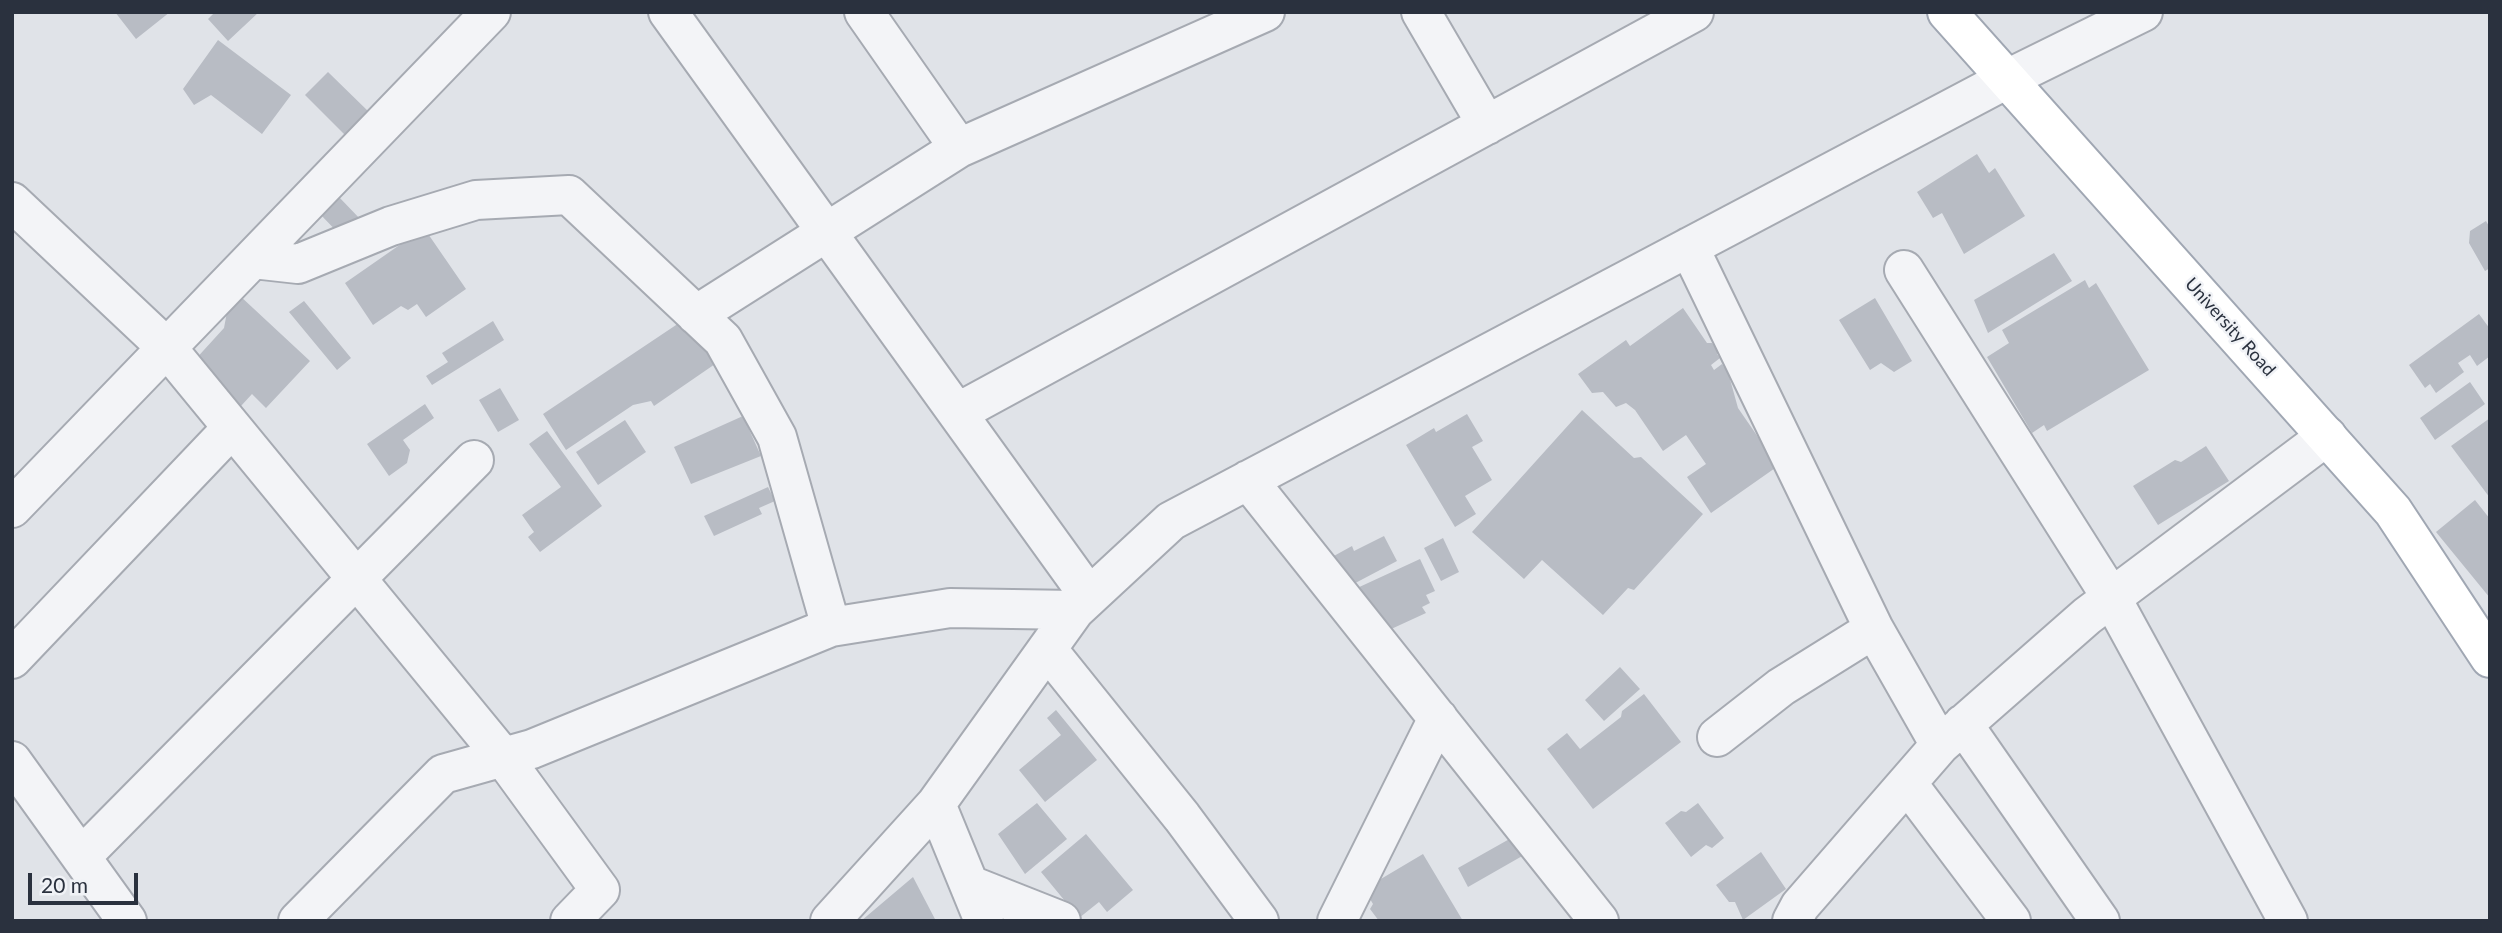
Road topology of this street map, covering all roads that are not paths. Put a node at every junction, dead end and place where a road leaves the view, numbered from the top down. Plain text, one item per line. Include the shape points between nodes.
1 (491, 12) edge
2 (668, 12) edge
3 (864, 12) edge
4 (1265, 12) edge
5 (1421, 12) edge
6 (1694, 12) edge
7 (1947, 12) edge
8 (2143, 12) edge
9 (2009, 78) junction
10 (1487, 125) junction
11 (958, 148) junction
12 (12, 202) edge
13 (827, 232) junction
14 (1689, 247) junction
15 (253, 259) junction
16 (1904, 270) dead end
17 (696, 315) junction
18 (167, 348) junction
19 (957, 413) junction
20 (232, 428) junction
21 (2327, 436) junction
22 (474, 460) dead end
23 (1248, 480) junction
24 (12, 508) edge
25 (357, 580) junction
26 (2110, 597) junction
27 (1082, 603) junction
28 (831, 626) junction
29 (1874, 629) junction
30 (1046, 649) junction
31 (12, 659) edge
32 (2490, 659) edge
33 (1438, 718) junction
34 (1951, 735) junction
35 (1717, 737) dead end
36 (503, 757) junction
37 (12, 761) edge
38 (1907, 783) junction
39 (936, 804) junction
40 (81, 857) junction
41 (970, 885) junction
42 (127, 921) edge
43 (298, 921) edge
44 (570, 921) edge
45 (830, 921) edge
46 (985, 921) edge
47 (1061, 921) edge
48 (1259, 921) edge
49 (1337, 921) edge
50 (1599, 921) edge
51 (1792, 921) edge
52 (2011, 921) edge
53 (2100, 921) edge
54 (2288, 921) edge

1 - 15 street
2 - 13 street
3 - 11 street
4 - 11 street
5 - 10 street
6 - 10 street
7 - 9 main road, University Road
8 - 9 street
9 - 14 street
9 - 21 main road, University Road
10 - 19 street
11 - 13 street
12 - 18 street
13 - 17 street
13 - 19 street
14 - 23 street
14 - 29 street
15 - 17 street via 298,264 391,226 476,200 569,195
15 - 18 street
16 - 26 street
17 - 28 street via 723,340 777,437
18 - 20 street
18 - 24 street
19 - 27 street
20 - 25 street
20 - 31 street
21 - 26 street
21 - 32 main road, University Road via 2393,511
22 - 25 street
23 - 27 street via 1171,521
23 - 33 street
25 - 36 street
25 - 40 street
26 - 34 street
26 - 54 street
27 - 28 street via 950,608
27 - 30 street
28 - 36 street
29 - 34 street
29 - 35 street via 1781,687
30 - 39 street
30 - 48 street
33 - 49 street
33 - 50 street
34 - 38 street
34 - 53 street
36 - 43 street via 443,774
36 - 44 street via 600,890
37 - 40 street
38 - 51 street
38 - 52 street
39 - 41 street
39 - 45 street
40 - 42 street
41 - 46 street
41 - 47 street

